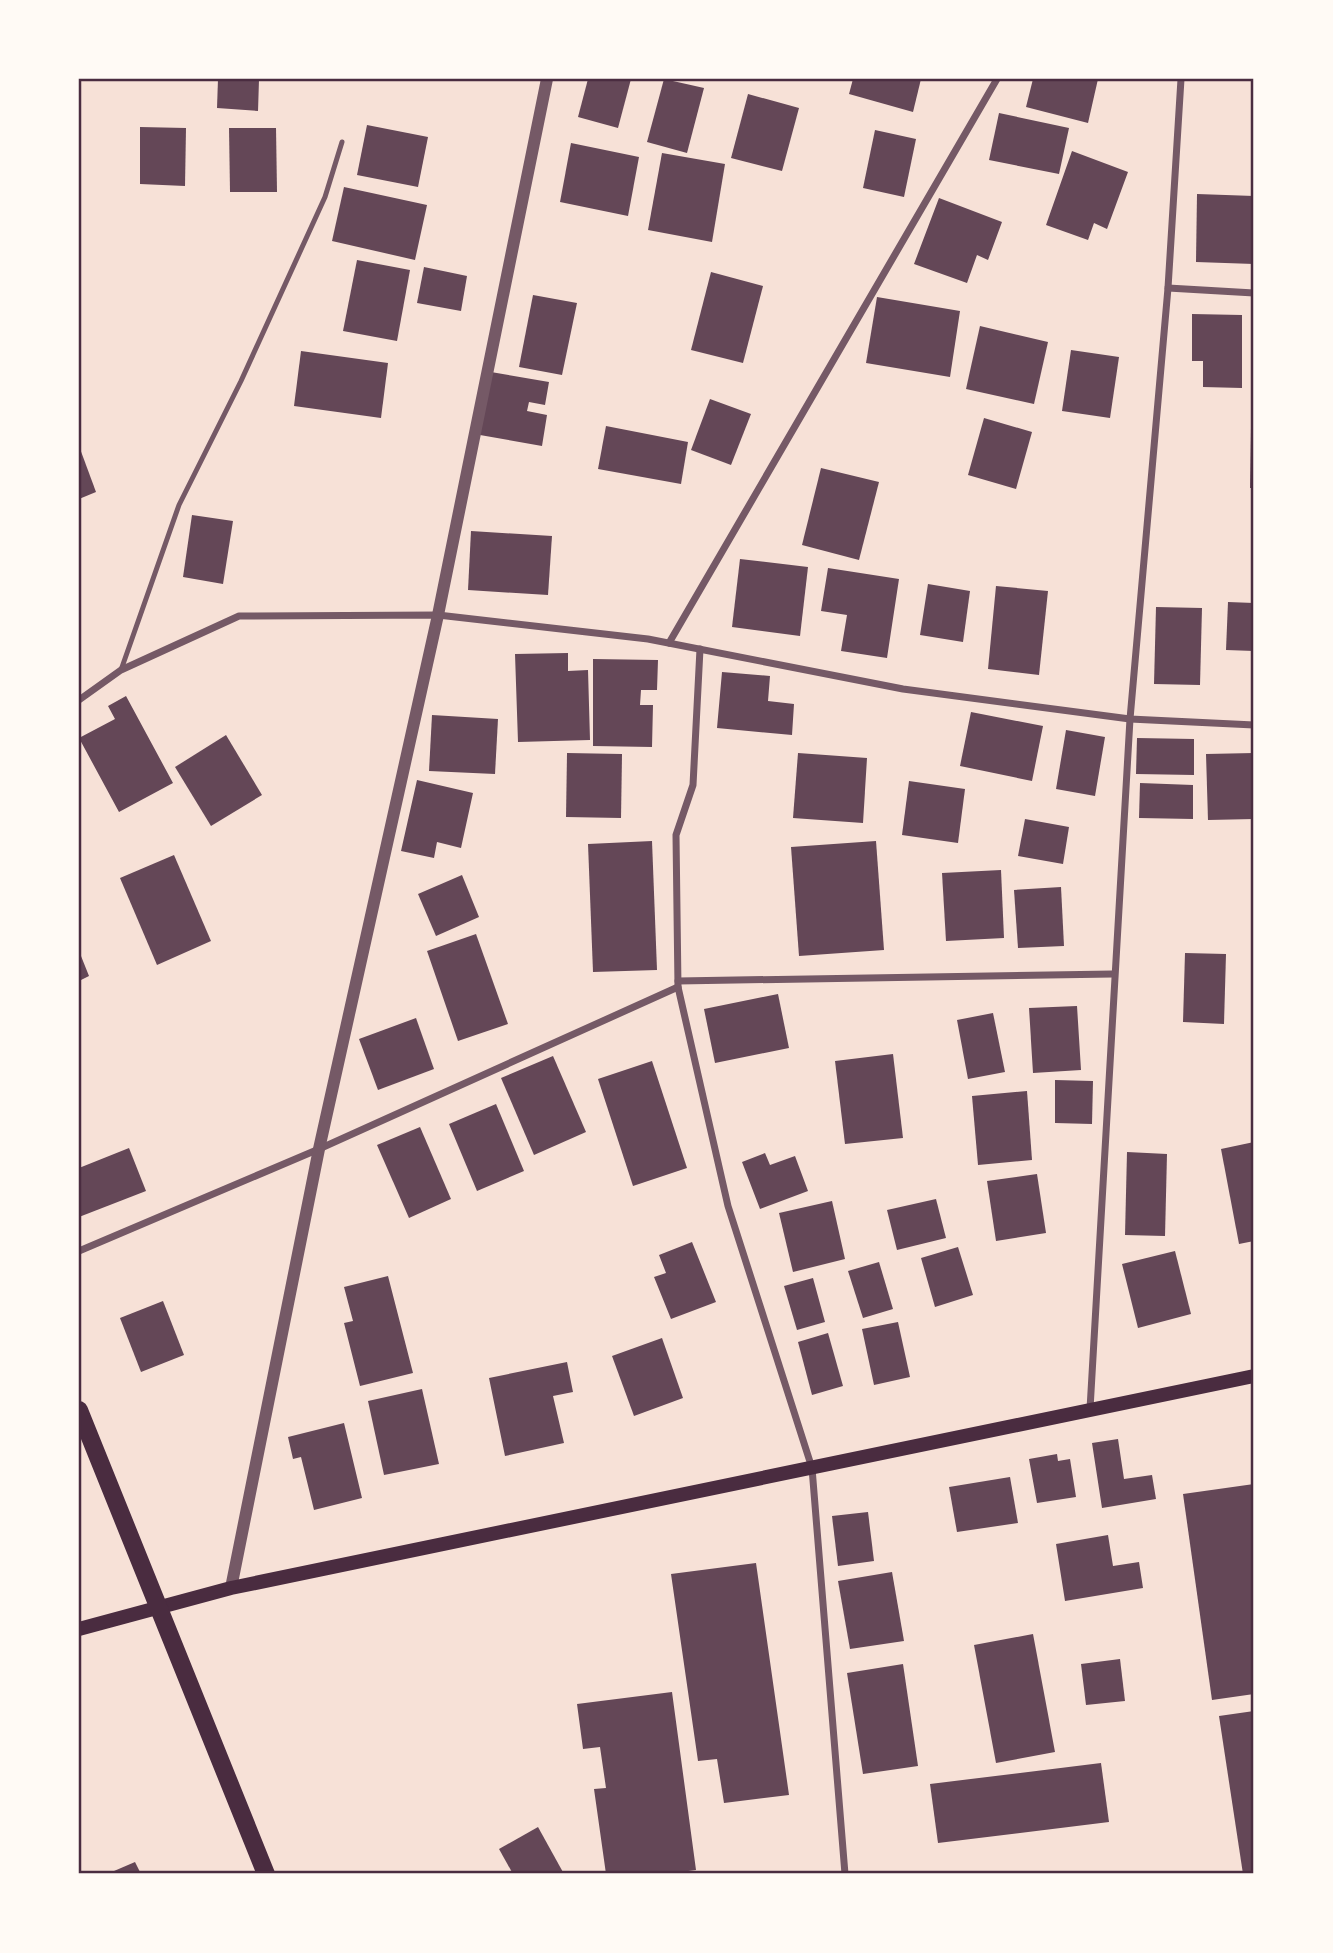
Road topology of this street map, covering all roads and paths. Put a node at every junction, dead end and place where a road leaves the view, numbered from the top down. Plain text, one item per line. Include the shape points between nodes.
1 (547, 79) edge
2 (997, 79) edge
3 (1181, 79) edge
4 (342, 142) dead end
5 (1168, 288) junction
6 (1254, 293) edge
7 (438, 615) junction
8 (669, 643) junction
9 (700, 649) junction
10 (121, 670) junction
11 (79, 700) edge
12 (1130, 719) junction
13 (1254, 725) edge
14 (1113, 974) junction
15 (678, 984) junction
16 (319, 1149) junction
17 (79, 1251) edge
18 (1254, 1376) edge
19 (1090, 1409) junction
20 (79, 1410) edge
21 (812, 1468) junction
22 (231, 1588) junction
23 (157, 1608) junction
24 (79, 1629) edge
25 (267, 1874) edge
26 (845, 1874) edge

1 - 7 street
2 - 8 street
3 - 5 street
4 - 10 lane via 325,197 179,505
5 - 6 street
5 - 12 street
7 - 8 street
7 - 10 street via 239,616
7 - 16 street
8 - 9 street
9 - 12 street via 903,689
9 - 15 street via 693,785 676,835
10 - 11 street
12 - 13 street
12 - 14 street
14 - 15 street
14 - 19 street
15 - 16 street
15 - 21 street via 728,1206
16 - 17 street
16 - 22 street
18 - 19 main road
19 - 21 main road
20 - 23 main road
21 - 22 main road
21 - 26 street
22 - 23 main road
23 - 24 main road
23 - 25 main road

